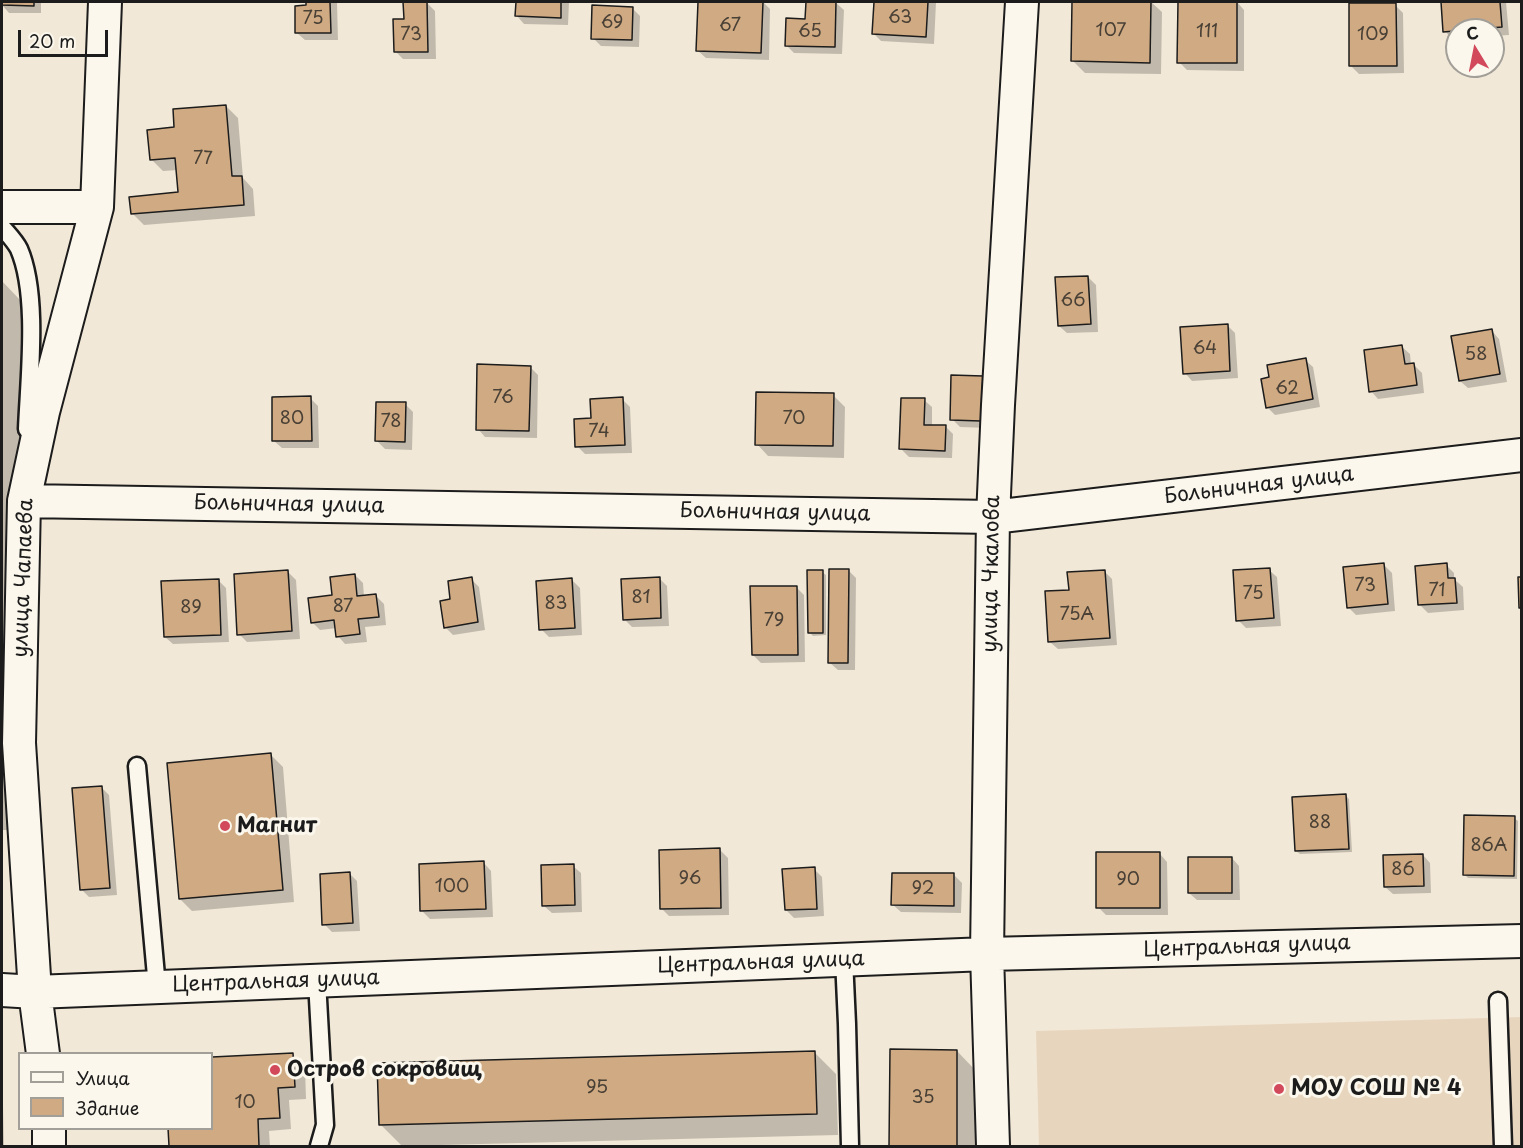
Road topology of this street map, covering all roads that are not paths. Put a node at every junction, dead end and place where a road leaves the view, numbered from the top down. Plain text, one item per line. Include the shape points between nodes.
1 (105, 2) edge
2 (1022, 2) edge
3 (2, 207) edge
4 (97, 207) junction
5 (2, 227) edge
6 (1521, 455) edge
7 (24, 501) junction
8 (993, 517) junction
9 (137, 766) dead end
10 (1521, 941) edge
11 (987, 954) junction
12 (844, 959) junction
13 (317, 981) junction
14 (157, 987) junction
15 (2, 990) edge
16 (35, 992) junction
17 (1498, 1001) dead end
18 (43, 1052) edge
19 (49, 1130) edge
20 (49, 1146) edge
21 (320, 1146) edge
22 (850, 1146) edge
23 (993, 1146) edge
24 (1503, 1146) edge

1 - 4 street, улица Чапаева
2 - 8 street, улица Чкалова
3 - 4 street
4 - 7 street, улица Чапаева
5 - 7 lane via 18,247 30,307
6 - 8 street, Больничная улица
7 - 8 street, Больничная улица
7 - 16 street, улица Чапаева via 19,743
8 - 11 street, улица Чкалова
9 - 14 lane
10 - 11 street, Центральная улица
11 - 12 street, Центральная улица
11 - 23 street, улица Чкалова
12 - 13 street, Центральная улица
12 - 22 lane
13 - 14 street, Центральная улица
13 - 21 lane via 325,1125
14 - 16 street, Центральная улица
15 - 16 street, Центральная улица
16 - 18 street, улица Чапаева
17 - 24 lane
19 - 20 street

